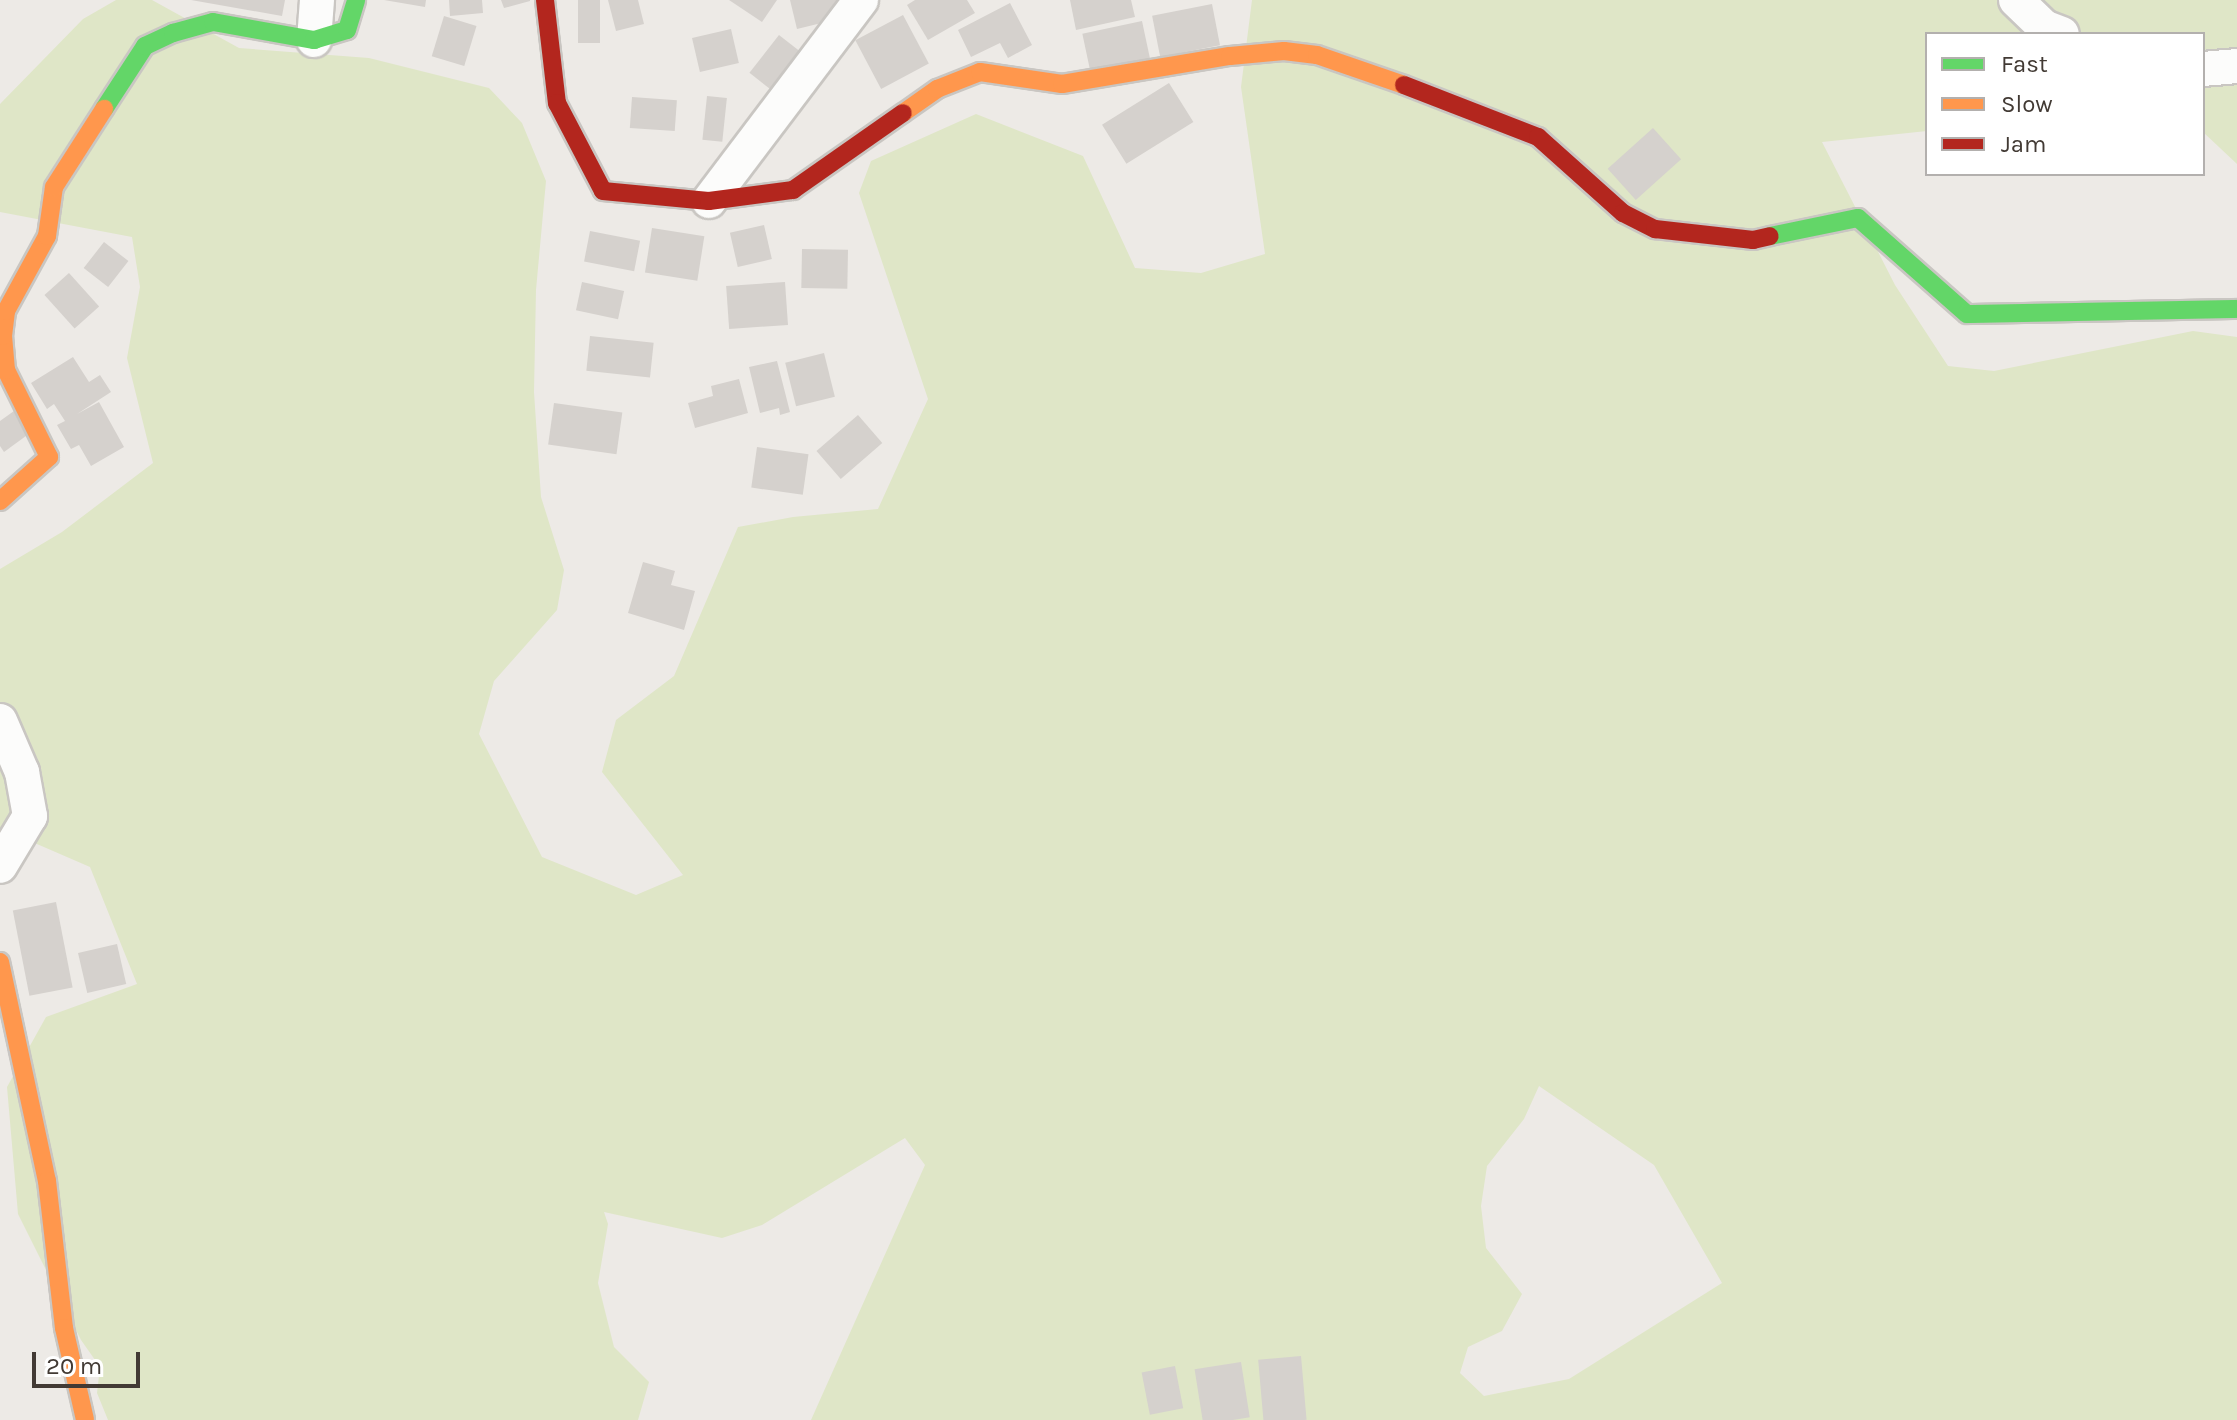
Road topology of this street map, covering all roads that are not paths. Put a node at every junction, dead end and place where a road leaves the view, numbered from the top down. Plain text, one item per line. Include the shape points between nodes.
1 (317, 0) edge
2 (356, 0) edge
3 (545, 0) edge
4 (861, 0) edge
5 (2016, 0) edge
6 (2057, 32) edge
7 (314, 40) junction
8 (2237, 66) edge
9 (2205, 69) edge
10 (709, 201) junction
11 (2237, 309) edge
12 (0, 501) edge
13 (0, 721) edge
14 (0, 866) edge
15 (0, 962) edge
16 (85, 1420) edge

1 - 7 street
2 - 7 street via 347,30
3 - 10 street via 557,103 603,191
4 - 10 street
5 - 6 street
7 - 12 street via 213,22 145,46 54,187 47,236 6,311 6,370 49,457
8 - 9 street
10 - 11 street via 793,190 937,89 980,72 1062,84 1284,51 1359,68 1538,137 1623,213 1655,229 1753,240 1858,218 1967,314
13 - 14 street via 22,772 30,816
15 - 16 street via 47,1181 64,1328

